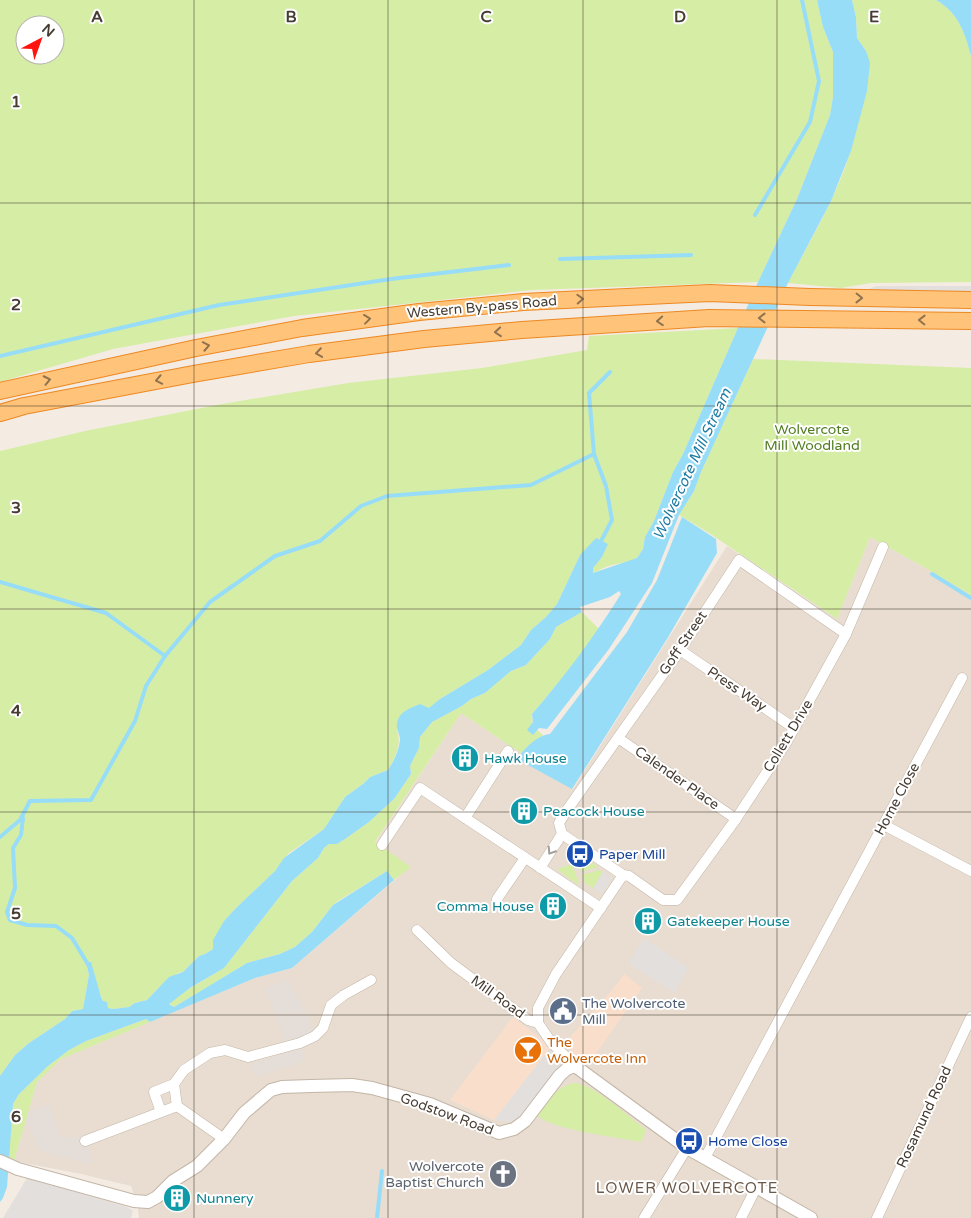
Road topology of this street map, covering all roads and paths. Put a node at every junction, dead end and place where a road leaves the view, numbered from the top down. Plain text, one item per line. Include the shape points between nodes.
1 (971, 300) edge
2 (971, 321) edge
3 (0, 391) edge
4 (0, 413) edge
5 (883, 547) dead end
6 (846, 634) junction
7 (680, 650) junction
8 (962, 678) dead end
9 (794, 728) junction
10 (618, 738) junction
11 (508, 750) dead end
12 (465, 818) junction
13 (736, 819) junction
14 (884, 825) junction
15 (562, 834) junction
16 (382, 845) dead end
17 (525, 858) junction
18 (540, 868) junction
19 (971, 871) edge
20 (623, 875) junction
21 (498, 899) dead end
22 (601, 908) junction
23 (417, 930) dead end
24 (371, 980) dead end
25 (971, 1017) edge
26 (538, 1023) junction
27 (575, 1066) junction
28 (174, 1084) junction
29 (177, 1106) junction
30 (161, 1112) junction
31 (224, 1139) junction
32 (85, 1141) dead end
33 (687, 1148) junction
34 (704, 1158) junction
35 (0, 1161) edge
36 (756, 1188) junction
37 (644, 1218) edge
38 (741, 1218) edge
39 (811, 1218) edge
40 (877, 1218) edge

3 -> 1 highway, Western By-pass Road via 302,328 523,302 710,293
2 -> 4 highway, Western By-pass Road via 709,318 424,339 184,375
5 - 6 street, Collett Drive
6 - 7 street, Goff Street via 739,560
6 - 9 street, Collett Drive
7 - 9 street, Press Way
7 - 10 street, Goff Street
8 - 14 street, Home Close
9 - 13 street, Collett Drive
10 - 13 street, Calender Place
10 - 15 street, Goff Street via 559,823
11 - 12 street
12 - 16 street via 420,788
12 - 17 street
13 - 20 street, Collett Drive via 677,900 663,900
14 - 19 street
14 - 34 street, Home Close
15 -> 18 street
15 - 20 street
17 - 18 street
17 - 21 street
18 - 22 street
20 - 22 street
22 - 26 street via 544,995 538,1008
23 - 26 street, Mill Road via 451,963 528,1020
24 - 28 street via 331,1005 323,1028 315,1036 248,1058 225,1050 210,1053 184,1070
25 - 40 street, Rosamund Road
26 - 27 street, Mill Road via 551,1042
27 - 31 street, Godstow Road via 560,1076 524,1121 514,1129 499,1133 430,1104 352,1085 271,1090 244,1113
27 - 33 street
28 - 29 street
28 - 30 street via 154,1092
29 - 30 street
29 - 31 street
30 - 32 street
31 - 35 street, Godstow Road via 197,1166 148,1202 129,1200
33 - 34 street
33 - 37 street
34 - 36 street
36 - 38 street
36 - 39 street

